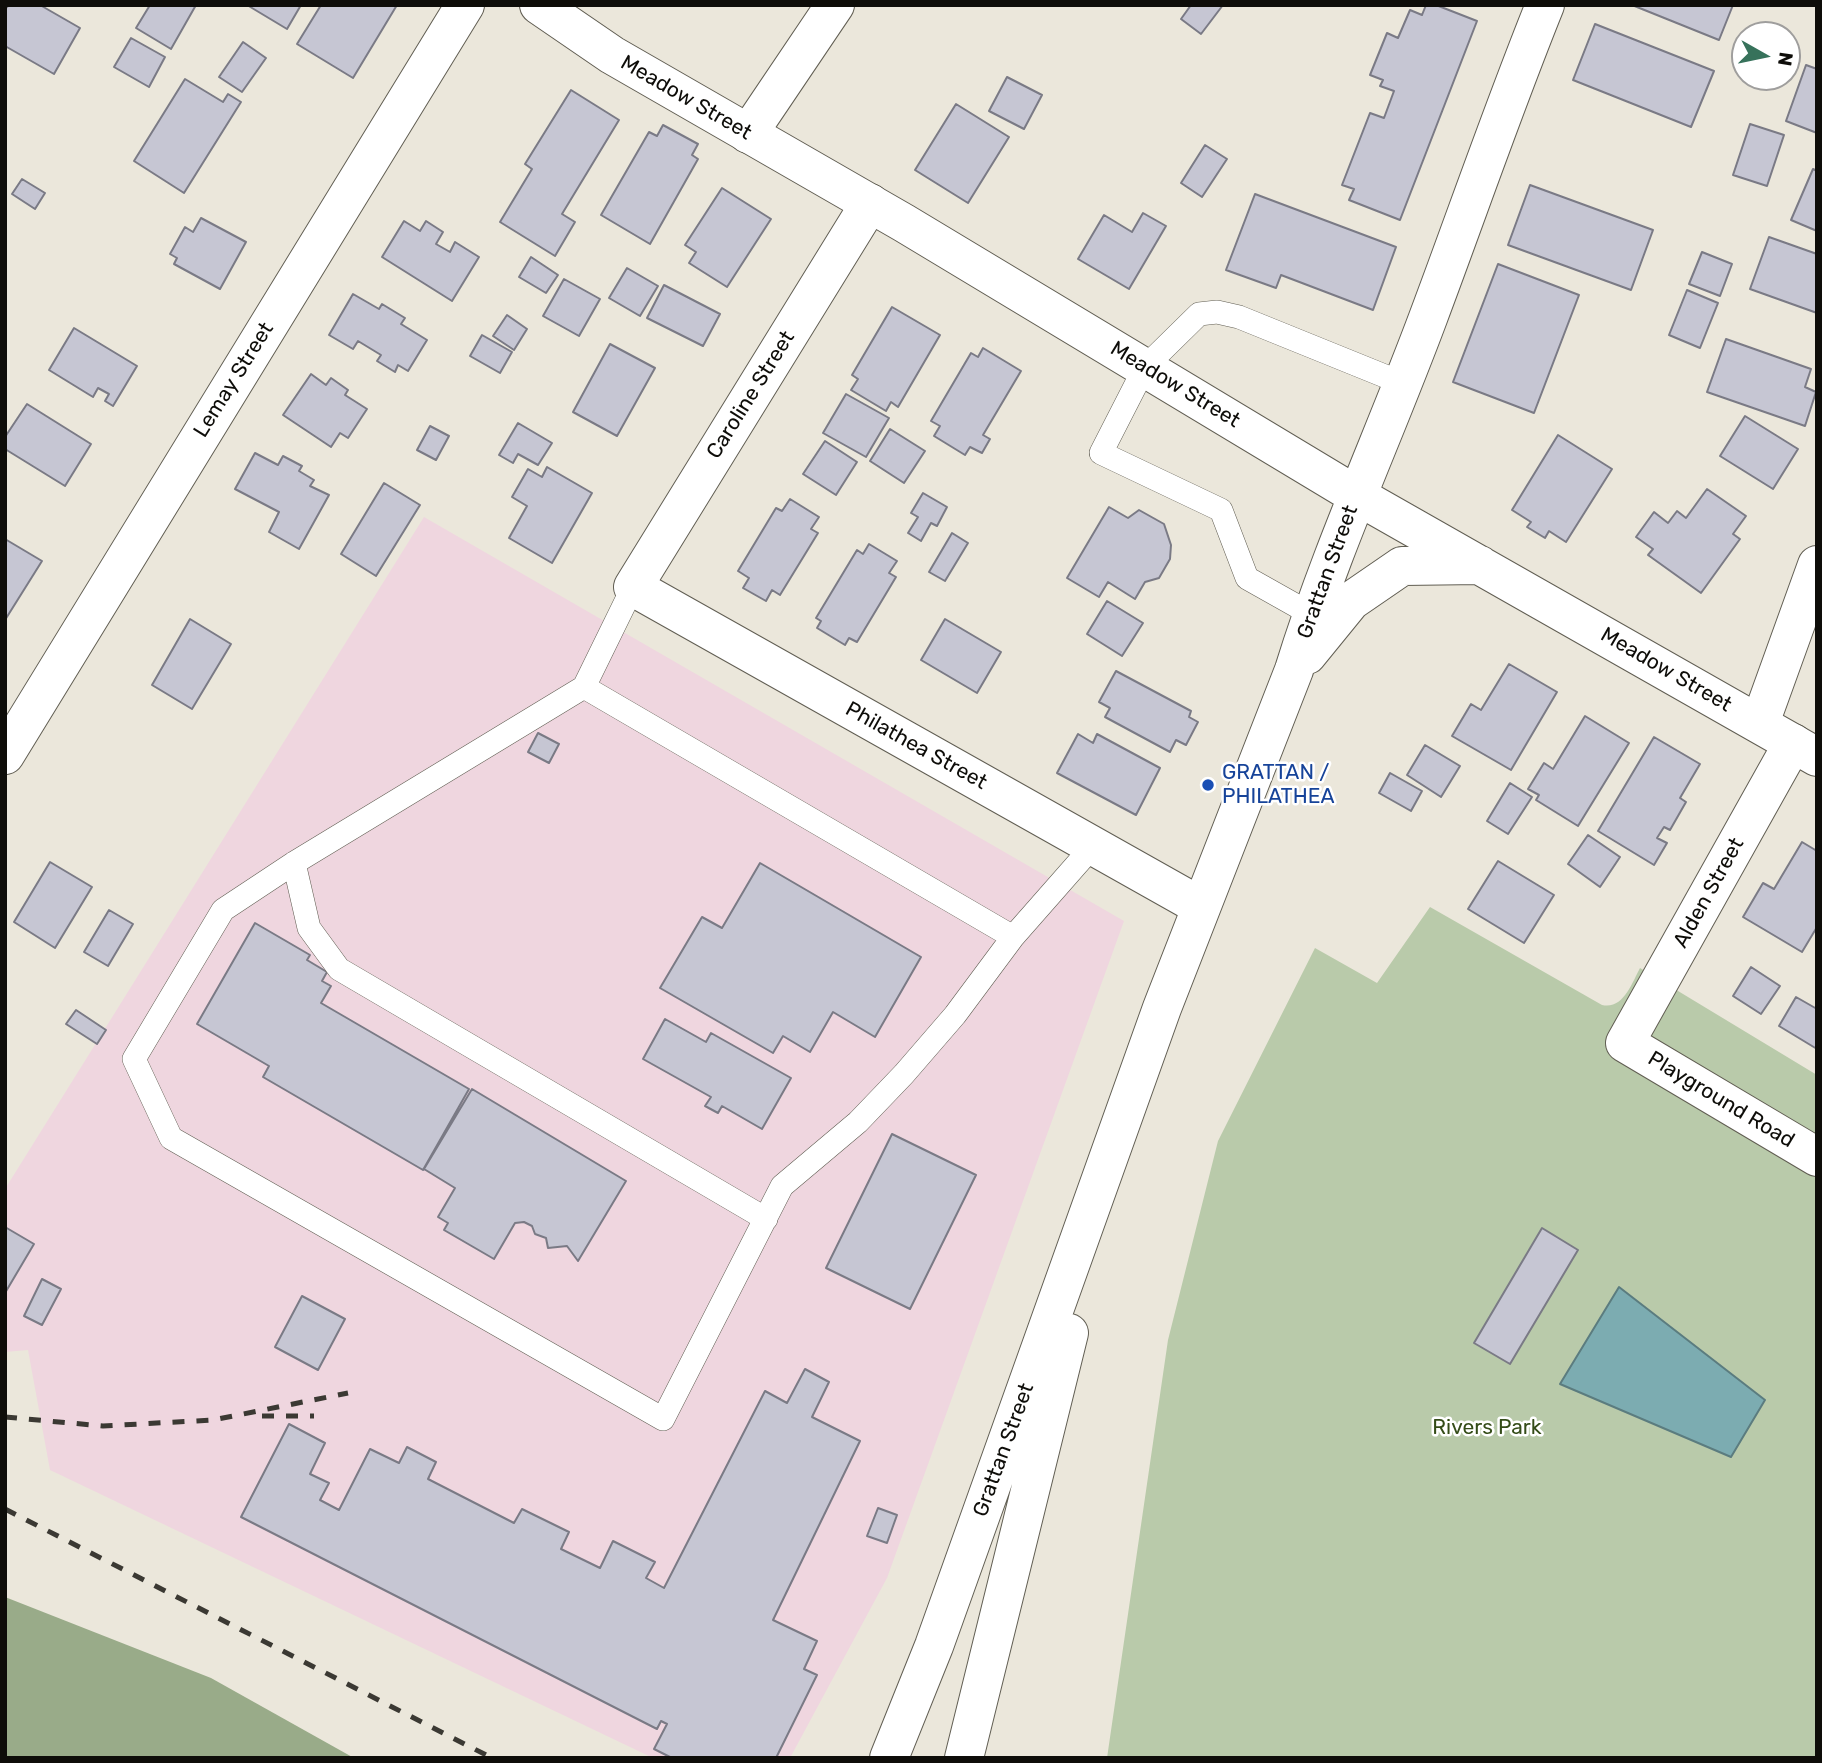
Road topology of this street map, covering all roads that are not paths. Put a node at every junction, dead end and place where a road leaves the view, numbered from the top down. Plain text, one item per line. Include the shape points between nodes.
1 (465, 5) edge
2 (539, 5) edge
3 (835, 5) edge
4 (1545, 5) edge
5 (748, 134) junction
6 (870, 203) junction
7 (1145, 366) junction
8 (1402, 383) junction
9 (1356, 495) junction
10 (1481, 565) junction
11 (1817, 565) edge
12 (633, 587) junction
13 (1311, 614) junction
14 (1294, 670) junction
15 (584, 687) junction
16 (1760, 723) junction
17 (7, 746) edge
18 (1805, 750) edge
19 (1093, 846) junction
20 (294, 863) junction
21 (1200, 906) junction
22 (1013, 937) junction
23 (1625, 1043) joint
24 (1115, 1140) junction
25 (1817, 1157) edge
26 (766, 1219) junction
27 (889, 1758) edge
28 (964, 1758) edge

1 - 17 main road, Lemay Street
2 - 5 main road, Meadow Street via 612,55
3 - 5 main road
4 - 8 main road, Grattan Street
5 - 6 main road, Meadow Street
6 - 7 main road, Meadow Street
6 - 12 main road, Caroline Street
7 - 8 lane via 1199,314 1217,312
7 - 9 main road, Meadow Street
7 - 13 lane via 1101,453 1221,510 1247,578
8 - 9 main road, Grattan Street
9 - 10 main road, Meadow Street
9 - 13 main road, Grattan Street
10 - 14 main road via 1402,566 1350,601
10 - 16 main road, Meadow Street
11 - 16 main road
12 - 15 lane
12 - 19 main road, Philathea Street
13 - 14 main road, Grattan Street
14 - 21 main road, Grattan Street
15 - 20 lane
15 - 22 lane
16 - 18 main road, Meadow Street
18 - 23 main road, Alden Street
19 - 21 main road, Philathea Street
19 - 22 lane
20 - 26 lane via 309,928 339,969
20 - 26 lane via 223,910 134,1059 171,1138 663,1419
21 - 24 main road, Grattan Street
22 - 26 lane via 955,1016 904,1074 858,1122 782,1186
23 - 25 main road, Playground Road
24 - 27 main road, Grattan Street via 934,1646
24 - 28 main road, Grattan Street

